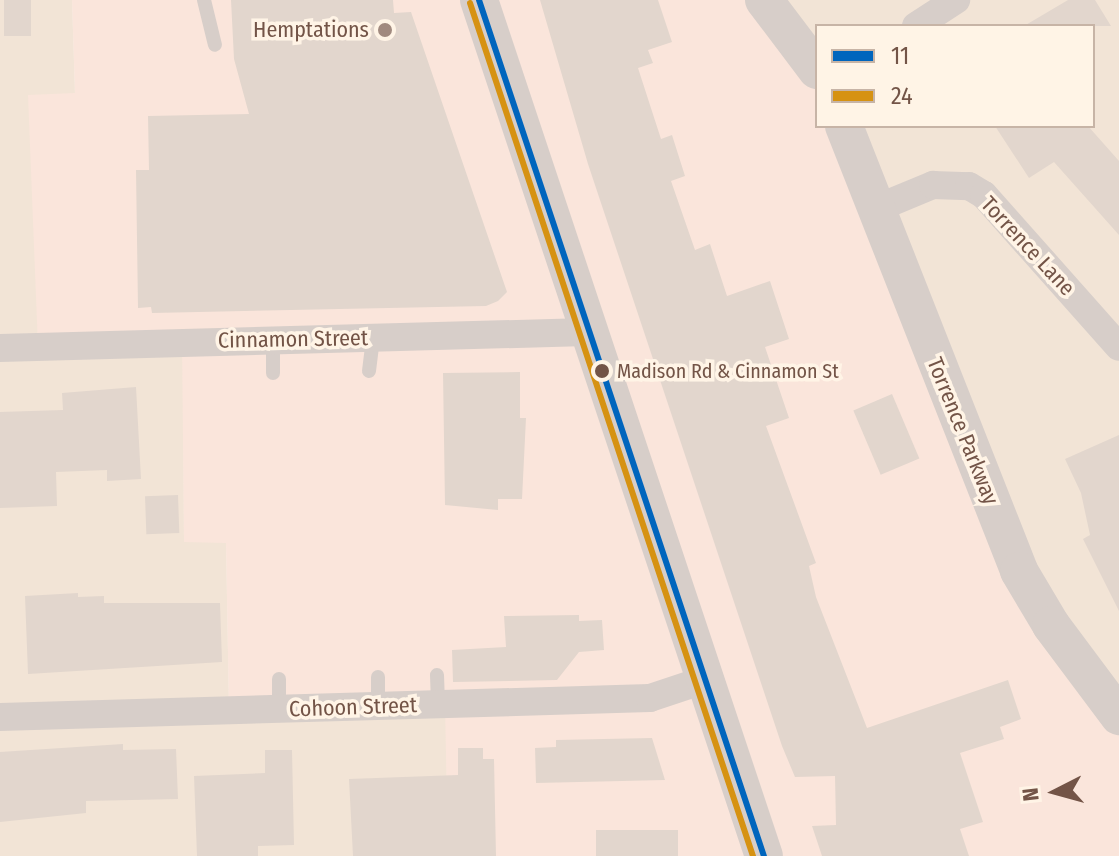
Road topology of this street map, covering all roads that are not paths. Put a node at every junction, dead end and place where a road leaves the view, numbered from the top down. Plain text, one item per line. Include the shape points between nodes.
1 (204, 0) edge
2 (479, 0) edge
3 (764, 0) edge
4 (956, 0) edge
5 (919, 24) edge
6 (215, 45) dead end
7 (815, 67) edge
8 (845, 128) edge
9 (875, 209) junction
10 (587, 332) junction
11 (373, 337) junction
12 (273, 339) junction
13 (1119, 347) edge
14 (0, 348) edge
15 (369, 371) dead end
16 (273, 373) dead end
17 (437, 675) dead end
18 (378, 677) dead end
19 (279, 679) dead end
20 (704, 680) junction
21 (438, 705) junction
22 (378, 707) junction
23 (279, 710) junction
24 (1119, 716) edge
25 (0, 717) edge
26 (764, 856) edge

1 - 6 lane
2 - 10 main road
3 - 7 main road
4 - 5 street
8 - 9 main road, Torrence Parkway
9 - 13 street, Torrence Lane via 933,185 969,186 984,195
9 - 24 main road, Torrence Parkway via 1019,571 1051,625
10 - 11 street, Cinnamon Street
10 - 20 main road
11 - 12 street, Cinnamon Street
11 - 15 lane
12 - 14 street, Cinnamon Street
12 - 16 lane
17 - 21 lane
18 - 22 lane
19 - 23 lane
20 - 21 street, Cohoon Street via 650,698
20 - 26 main road
21 - 22 street, Cohoon Street
22 - 23 street, Cohoon Street
23 - 25 street, Cohoon Street

